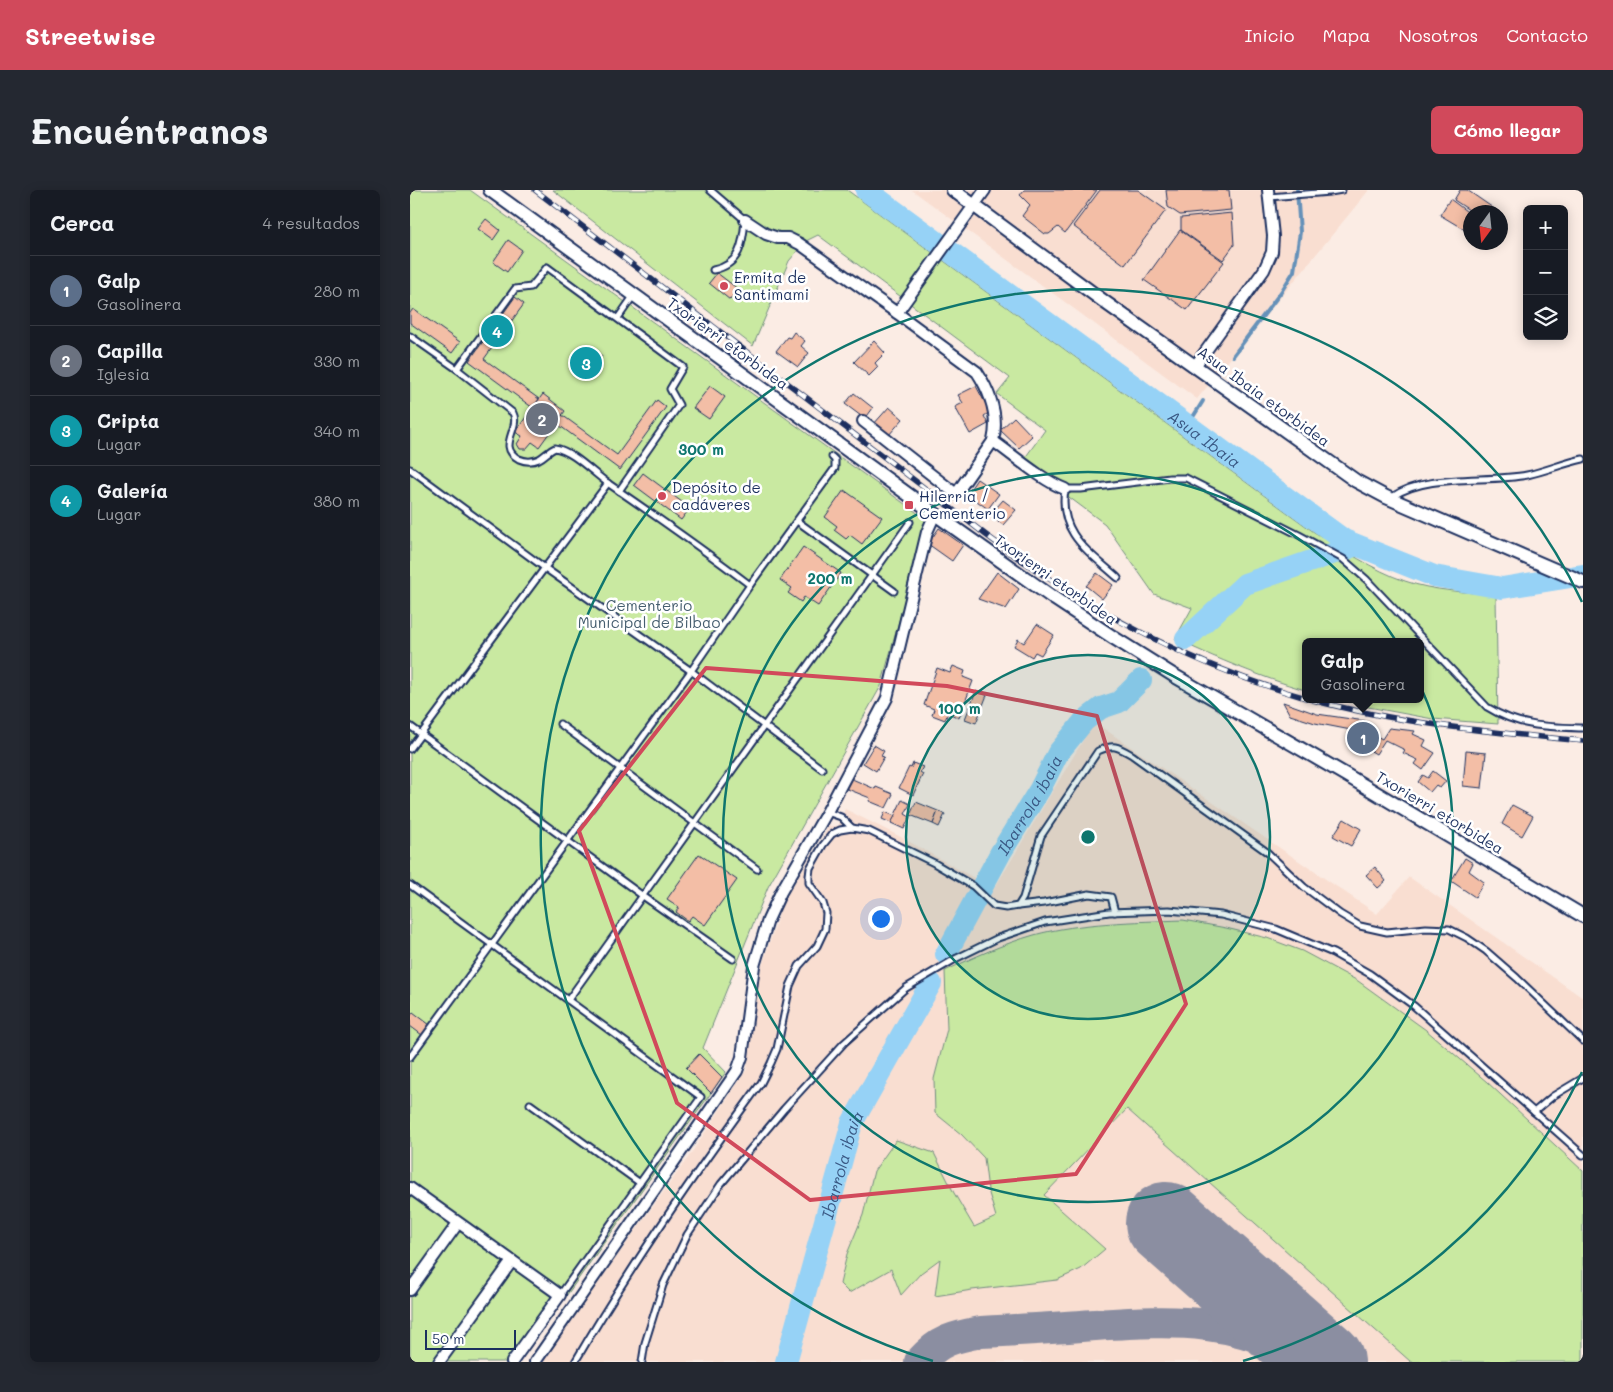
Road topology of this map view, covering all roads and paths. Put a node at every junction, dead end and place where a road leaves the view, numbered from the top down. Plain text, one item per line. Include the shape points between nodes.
1 (490, 190) edge
2 (710, 190) edge
3 (953, 190) edge
4 (985, 190) edge
5 (1342, 190) edge
6 (1268, 194) edge
7 (974, 205) junction
8 (745, 220) junction
9 (713, 270) dead end
10 (634, 295) junction
11 (897, 313) junction
12 (618, 318) junction
13 (410, 336) edge
14 (1195, 366) junction
15 (457, 369) junction
16 (863, 421) dead end
17 (993, 441) junction
18 (832, 457) dead end
19 (1583, 459) edge
20 (410, 469) edge
21 (608, 483) junction
22 (1065, 489) junction
23 (619, 491) junction
24 (1389, 499) junction
25 (935, 514) junction
26 (797, 521) junction
27 (910, 522) dead end
28 (545, 568) junction
29 (872, 576) junction
30 (1118, 578) dead end
31 (1583, 582) edge
32 (750, 585) junction
33 (894, 591) dead end
34 (1422, 638) edge
35 (1424, 640) edge
36 (691, 671) junction
37 (560, 724) dead end
38 (410, 726) edge
39 (765, 727) junction
40 (1583, 728) edge
41 (421, 734) junction
42 (410, 749) edge
43 (620, 768) junction
44 (822, 769) dead end
45 (827, 812) junction
46 (696, 823) junction
47 (852, 828) junction
48 (568, 840) junction
49 (757, 869) dead end
50 (410, 885) edge
51 (643, 896) junction
52 (1018, 906) junction
53 (1115, 912) junction
54 (1583, 916) edge
55 (491, 945) junction
56 (733, 958) dead end
57 (568, 1000) junction
58 (1582, 1040) edge
59 (410, 1057) edge
60 (1583, 1078) edge
61 (530, 1104) dead end
62 (1534, 1112) junction
63 (1583, 1155) edge
64 (640, 1183) junction
65 (410, 1188) edge
66 (458, 1223) junction
67 (512, 1261) junction
68 (410, 1290) edge
69 (560, 1295) junction
70 (439, 1362) edge
71 (512, 1362) edge
72 (535, 1362) edge
73 (575, 1362) edge
74 (642, 1362) edge

1 - 10 street, Txorierri etorbidea
2 - 8 lane
3 - 7 street, Asua Ibaia etorbidea
4 - 7 street
5 - 6 lane
6 - 14 street via 1272,252 1264,270
7 - 11 street
7 - 14 street, Asua Ibaia etorbidea
8 - 9 lane via 734,259 729,265
8 - 11 street via 766,234 800,244
10 - 12 lane
10 - 25 street, Txorierri etorbidea
11 - 17 street via 977,372 992,406
12 - 15 lane via 547,267 531,287 515,289
12 - 23 lane via 683,366 670,389 679,405
13 - 15 lane
14 - 24 street, Asua Ibaia etorbidea via 1334,466
15 - 21 lane via 513,413 515,422 509,444 514,455 530,462 540,459 550,450 561,449
16 - 17 street via 956,494
17 - 22 street
18 - 26 lane via 835,468
19 - 24 lane via 1527,475 1428,483 1397,493
20 - 28 lane
21 - 23 lane
21 - 28 lane
22 - 30 lane via 1063,502 1067,523 1074,536
22 - 34 lane via 1186,478 1343,559
23 - 32 lane
24 - 31 street, Asua Ibaia etorbidea
25 - 45 street via 927,532 886,698
25 - 54 street, Txorierri etorbidea via 1052,597 1173,675
26 - 29 lane
26 - 32 lane
27 - 29 lane
28 - 36 lane
28 - 41 lane
29 - 33 lane
29 - 39 lane
32 - 36 lane
35 - 40 lane via 1488,707 1500,715 1540,726
36 - 39 lane
36 - 43 lane
37 - 43 lane
38 - 41 lane
39 - 44 lane
39 - 46 lane
41 - 42 lane
41 - 48 lane
43 - 46 lane
43 - 48 lane
45 - 47 lane via 841,817
45 - 72 street via 768,920 754,966 742,1057 737,1071
46 - 49 lane
46 - 51 lane
47 - 52 lane via 869,831 934,863 973,886 994,906
47 - 73 lane via 832,834 810,868 809,882 826,913 825,930 790,986 777,1049 761,1083 680,1196
48 - 51 lane
48 - 55 lane
50 - 55 lane
51 - 56 lane
51 - 57 lane
52 - 53 lane via 1088,894 1111,897
52 - 58 lane via 1041,836 1098,751 1110,746 1132,755 1267,852 1304,887 1360,926 1387,932 1426,928 1449,930 1467,938 1517,978
53 - 62 lane via 1169,910 1221,915 1276,929 1332,954 1370,974 1414,1006
53 - 74 lane via 1045,922 998,938 906,988 844,1043 721,1184 687,1236 663,1285
55 - 57 lane
55 - 59 lane
57 - 64 lane via 702,1097
60 - 62 lane
61 - 64 lane
62 - 63 lane
64 - 69 lane
65 - 66 street
66 - 67 street
66 - 68 street
67 - 69 street
67 - 70 street
69 - 71 street

